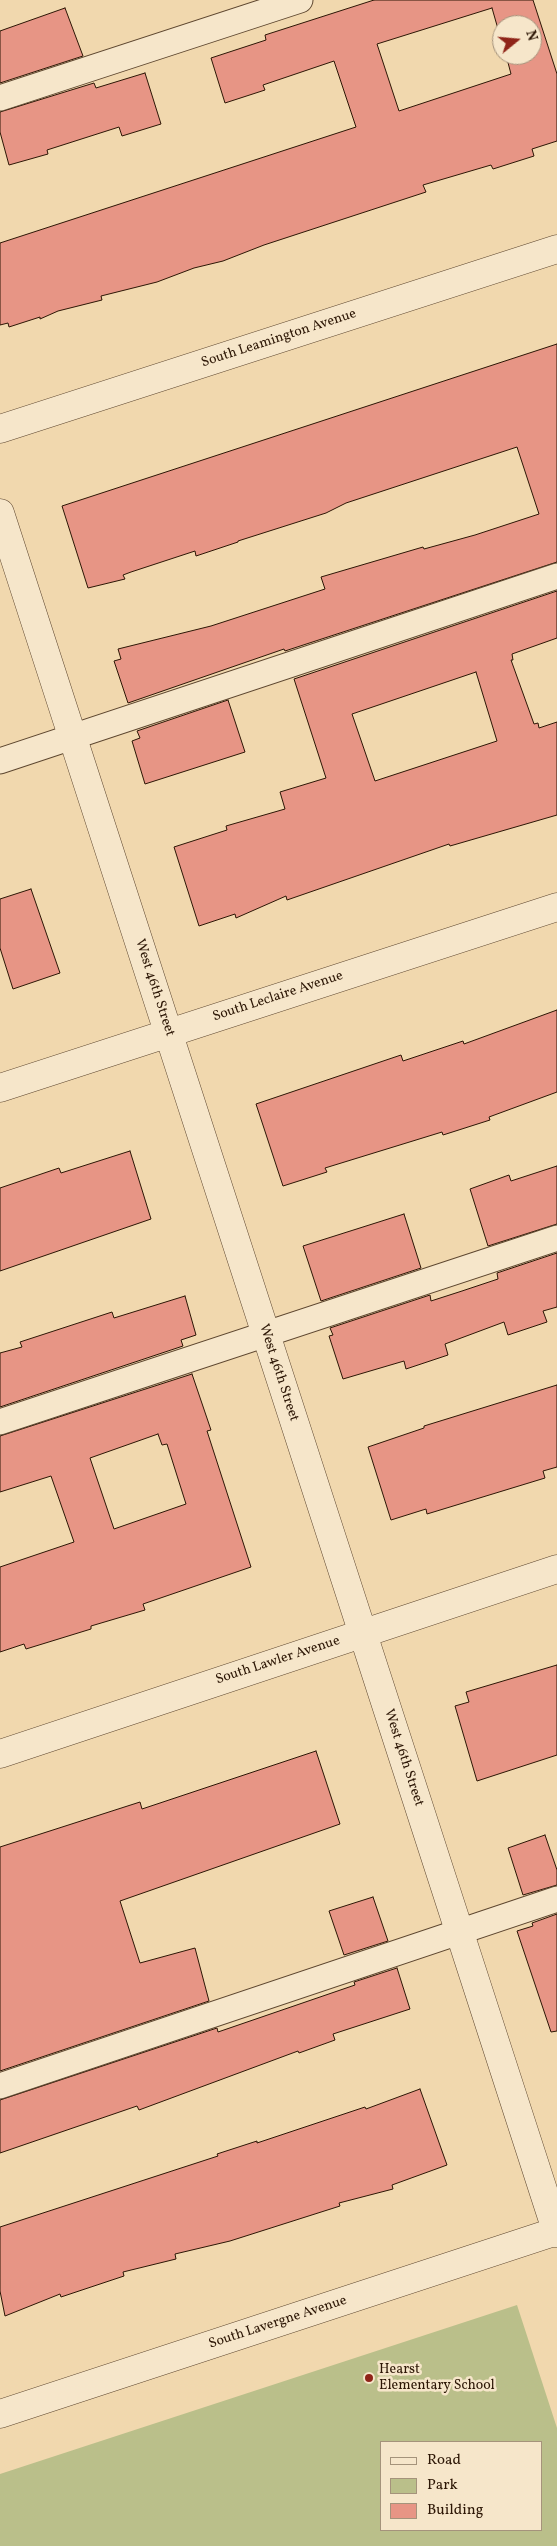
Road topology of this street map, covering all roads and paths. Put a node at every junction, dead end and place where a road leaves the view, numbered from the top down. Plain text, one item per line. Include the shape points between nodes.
1 (300, 0) edge
2 (0, 98) edge
3 (557, 249) edge
4 (0, 429) edge
5 (0, 513) edge
6 (557, 576) edge
7 (72, 737) junction
8 (0, 761) edge
9 (557, 907) edge
10 (168, 1032) junction
11 (0, 1088) edge
12 (557, 1238) edge
13 (266, 1334) junction
14 (0, 1422) edge
15 (557, 1569) edge
16 (363, 1633) junction
17 (0, 1754) edge
18 (557, 1900) edge
19 (459, 1932) junction
20 (0, 2086) edge
21 (557, 2232) edge
22 (0, 2414) edge

1 - 2 lane
3 - 4 street, South Leamington Avenue
5 - 7 street, West 46th Street
6 - 7 lane
7 - 8 lane
7 - 10 street, West 46th Street
9 - 10 street, South Leclaire Avenue
10 - 11 street, South Leclaire Avenue
10 - 13 street, West 46th Street
12 - 13 lane
13 - 14 lane
13 - 16 street, West 46th Street
15 - 16 street, South Lawler Avenue
16 - 17 street, South Lawler Avenue
16 - 19 street, West 46th Street
18 - 19 lane
19 - 20 lane
19 - 21 street, West 46th Street
21 - 22 street, South Lavergne Avenue

